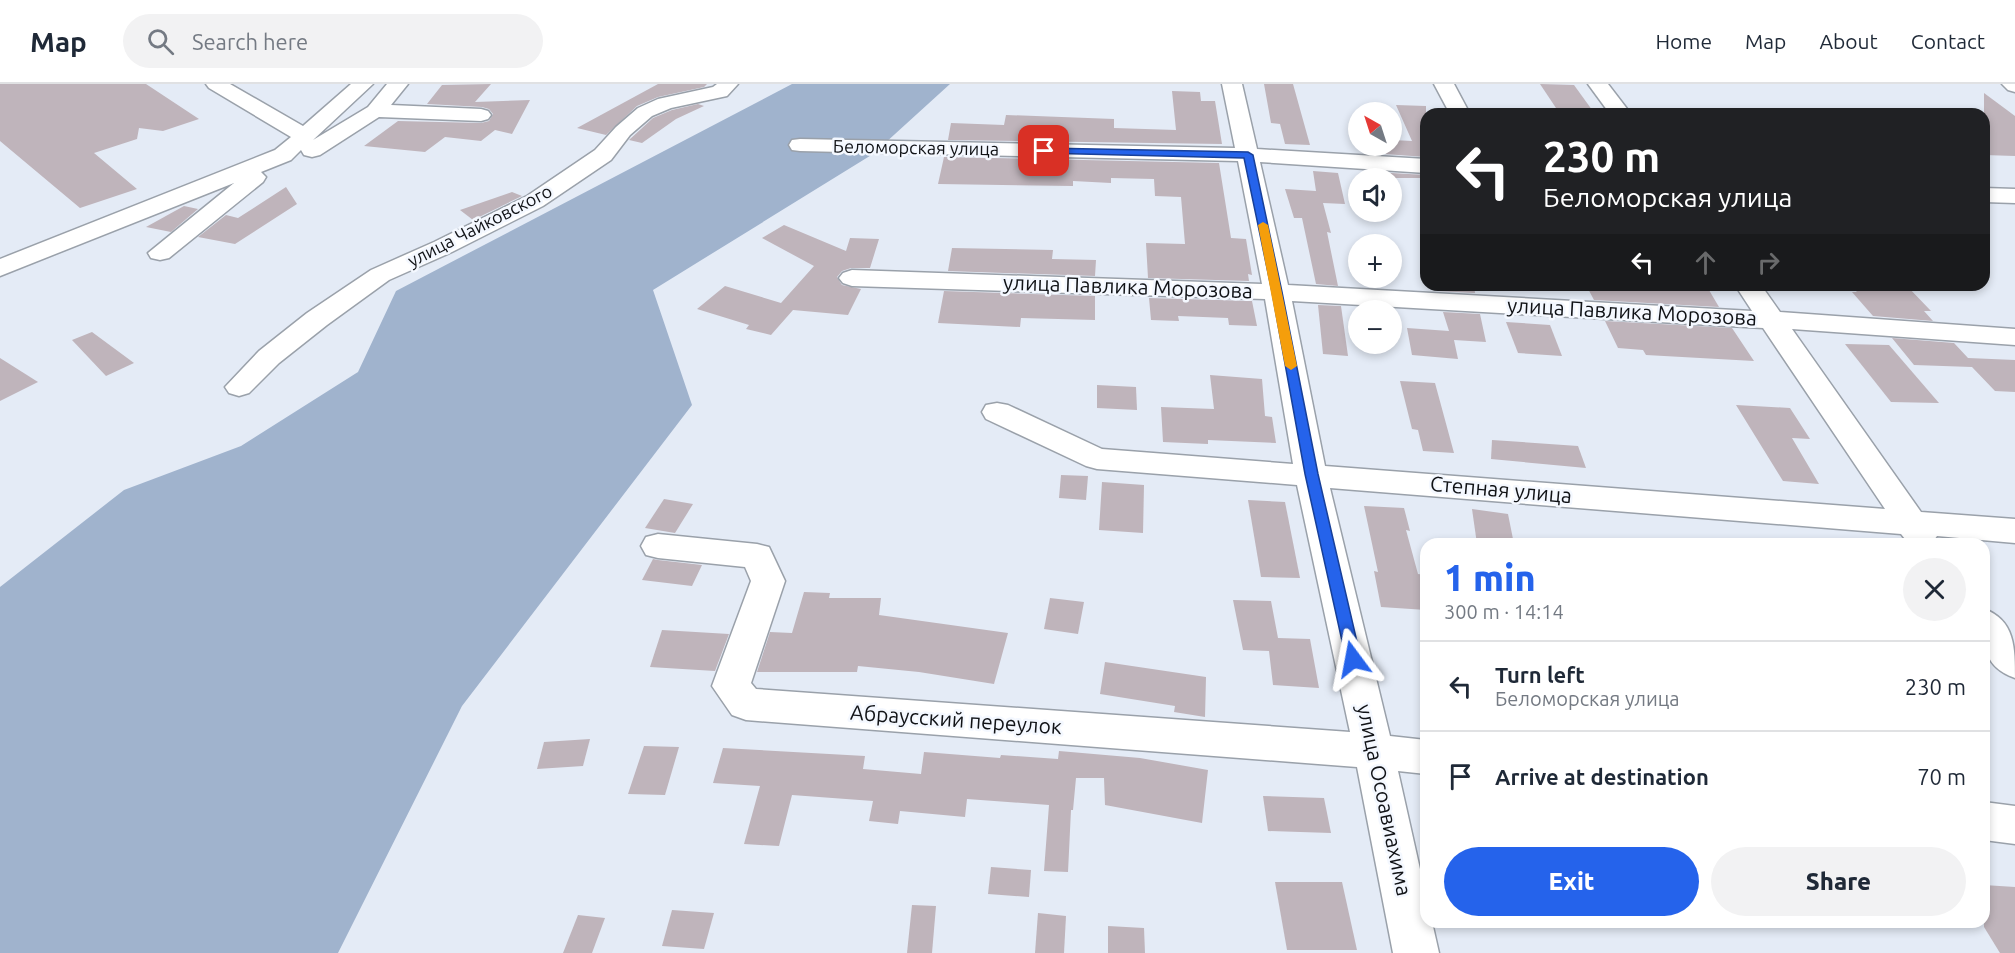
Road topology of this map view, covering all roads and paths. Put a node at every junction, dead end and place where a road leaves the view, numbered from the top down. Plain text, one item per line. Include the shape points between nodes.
1 (216, 84) edge
2 (363, 84) edge
3 (398, 84) edge
4 (728, 84) edge
5 (1232, 84) edge
6 (1444, 84) edge
7 (1598, 84) edge
8 (1457, 108) edge
9 (1616, 108) edge
10 (375, 111) junction
11 (481, 115) dead end
12 (305, 136) junction
13 (800, 146) dead end
14 (283, 155) junction
15 (1248, 155) junction
16 (1420, 166) edge
17 (1990, 195) edge
18 (2015, 196) edge
19 (160, 253) dead end
20 (0, 268) edge
21 (852, 278) dead end
22 (1752, 291) edge
23 (1277, 292) junction
24 (1773, 320) junction
25 (2015, 337) edge
26 (239, 387) dead end
27 (997, 412) dead end
28 (1311, 474) junction
29 (2015, 531) edge
30 (1918, 534) edge
31 (658, 546) dead end
32 (1990, 630) edge
33 (2015, 663) edge
34 (1374, 751) junction
35 (1420, 756) edge
36 (1990, 822) edge
37 (2015, 825) edge
38 (1416, 953) edge

1 - 12 street
2 - 12 street
3 - 10 street
4 - 26 street, улица Чайковского via 720,92 665,103 645,112 603,155 535,201 380,275 269,357
5 - 15 street, улица Осоавиахима
6 - 8 street
7 - 9 street
10 - 11 street
10 - 14 street via 306,154
12 - 14 street
13 - 15 street, Беломорская улица
14 - 19 street
14 - 20 street
15 - 16 street, Беломорская улица
15 - 23 street, улица Осоавиахима
17 - 18 street
21 - 23 street, улица Павлика Морозова
22 - 24 street
23 - 24 street, улица Павлика Морозова
23 - 28 street, улица Осоавиахима
24 - 25 street, улица Павлика Морозова
24 - 30 street
27 - 28 street, Степная улица via 1097,459
28 - 30 street, Степная улица
28 - 34 street, улица Осоавиахима
29 - 30 street, Степная улица
31 - 34 street, Абраусский переулок via 757,556 768,581 731,686 746,704
32 - 33 street
34 - 35 street, Абраусский переулок
34 - 38 street, улица Осоавиахима
36 - 37 street

